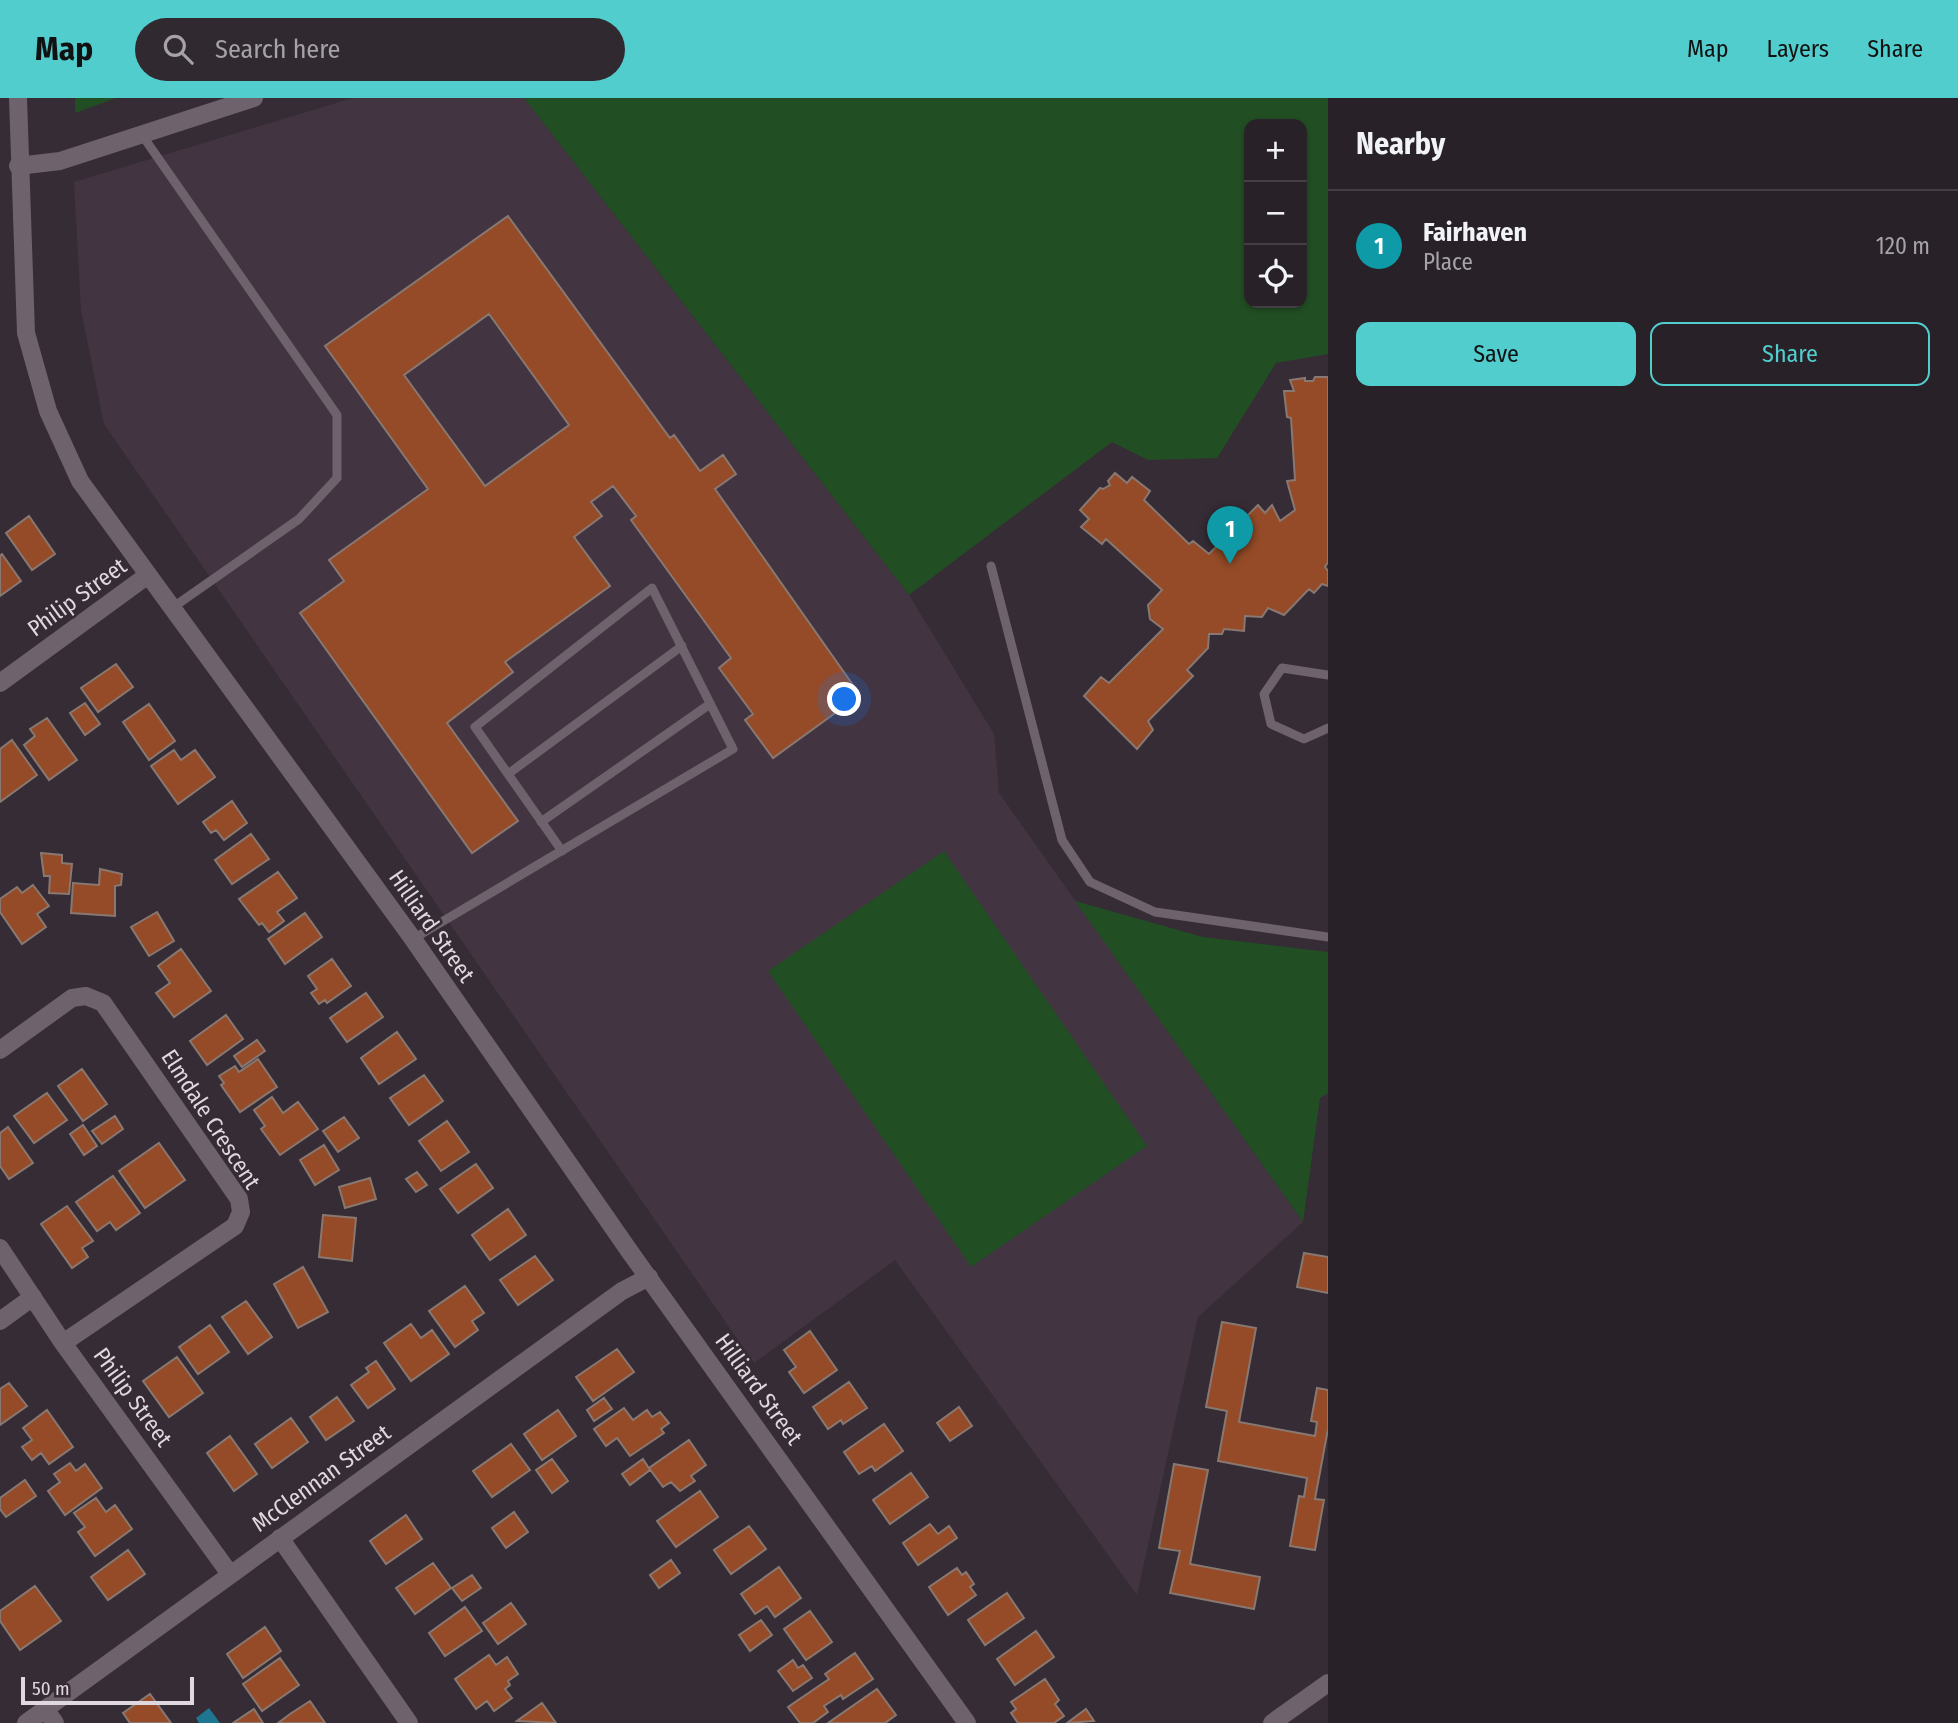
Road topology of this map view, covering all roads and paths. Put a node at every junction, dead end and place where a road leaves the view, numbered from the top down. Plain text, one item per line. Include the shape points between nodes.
1 (18, 98) edge
2 (254, 98) edge
3 (142, 135) junction
4 (18, 166) junction
5 (991, 566) dead end
6 (148, 575) junction
7 (172, 608) junction
8 (682, 646) junction
9 (1328, 675) edge
10 (0, 683) edge
11 (710, 704) junction
12 (1328, 728) edge
13 (508, 774) junction
14 (541, 822) junction
15 (562, 851) junction
16 (1328, 937) edge
17 (413, 939) junction
18 (0, 1050) edge
19 (0, 1248) edge
20 (649, 1277) junction
21 (33, 1297) junction
22 (0, 1321) edge
23 (63, 1343) junction
24 (280, 1538) junction
25 (230, 1574) junction
26 (1328, 1683) edge
27 (50, 1716) edge
28 (26, 1723) edge
29 (409, 1723) edge
30 (967, 1723) edge
31 (1272, 1723) edge

1 - 4 street, Hilliard Street
2 - 3 street
3 - 4 street via 60,161
3 - 7 lane via 337,415 337,478 299,519
4 - 6 street, Hilliard Street via 26,333 48,411 80,481
5 - 16 lane via 1062,840 1090,882 1155,912
6 - 7 street, Hilliard Street
6 - 10 street, Philip Street
7 - 17 street, Hilliard Street
8 - 11 lane
8 - 13 lane
8 - 13 lane via 652,588 475,727
9 - 12 lane via 1282,668 1264,694 1271,724 1304,739
11 - 14 lane
11 - 15 lane via 733,749
13 - 14 lane
14 - 15 lane
15 - 17 lane
17 - 20 street, Hilliard Street
18 - 23 street, Elmdale Crescent via 72,998 86,996 103,1003 239,1199 241,1212 235,1226
19 - 21 street, Philip Street
20 - 24 street, McClennan Street via 622,1291
20 - 30 street, Hilliard Street
21 - 22 street
21 - 23 street, Philip Street
23 - 25 street, Philip Street
24 - 25 street, McClennan Street
24 - 29 street
25 - 27 street, McClennan Street
26 - 31 street
27 - 28 street, McClennan Street

